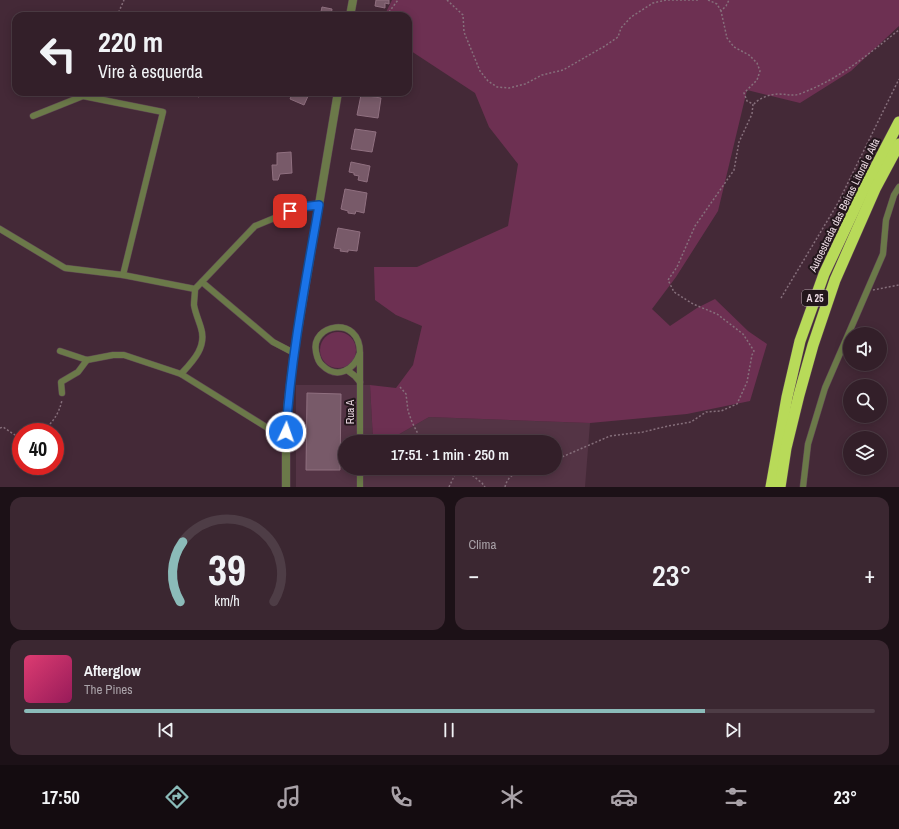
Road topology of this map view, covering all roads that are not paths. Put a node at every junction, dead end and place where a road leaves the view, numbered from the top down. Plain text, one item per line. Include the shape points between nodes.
1 (353, 0) edge
2 (351, 12) edge
3 (337, 96) edge
4 (33, 116) dead end
5 (899, 122) edge
6 (899, 144) edge
7 (899, 187) edge
8 (319, 205) junction
9 (0, 229) edge
10 (123, 275) junction
11 (202, 282) junction
12 (195, 289) junction
13 (60, 351) dead end
14 (294, 353) junction
15 (360, 353) junction
16 (87, 360) junction
17 (347, 370) junction
18 (181, 374) junction
19 (360, 382) junction
20 (62, 392) road end
21 (286, 432) junction
22 (360, 435) edge
23 (360, 475) edge
24 (286, 487) edge
25 (360, 487) edge
26 (771, 487) edge
27 (780, 487) edge
28 (803, 487) edge

1 - 2 street
3 - 8 street
4 - 10 street via 83,96 163,112
5 - 26 highway, Autoestrada das Beiras Litoral e Alta / A 25 via 824,274 800,341 782,419
6 - 27 highway, Autoestrada das Beiras Litoral e Alta / A 25 via 875,189 833,287 813,345 786,448
7 - 28 street via 886,220 883,254 825,388 808,444
8 - 11 street via 301,207 255,226
8 - 14 street
9 - 10 street via 65,268
10 - 12 street
11 - 12 street
11 - 14 street via 273,342
12 - 18 street via 194,305 203,333 203,342 194,360
13 - 16 street
14 - 21 street
15 - 17 street via 358,360
15 - 17 street via 358,338 347,328 332,327 320,335 315,349 319,363 331,371
15 - 19 street, Rua A
16 - 18 street via 124,355
16 - 20 street via 78,372 61,382
17 - 19 street
18 - 21 street via 271,430
19 - 22 street, Rua A
21 - 24 street
23 - 25 street

